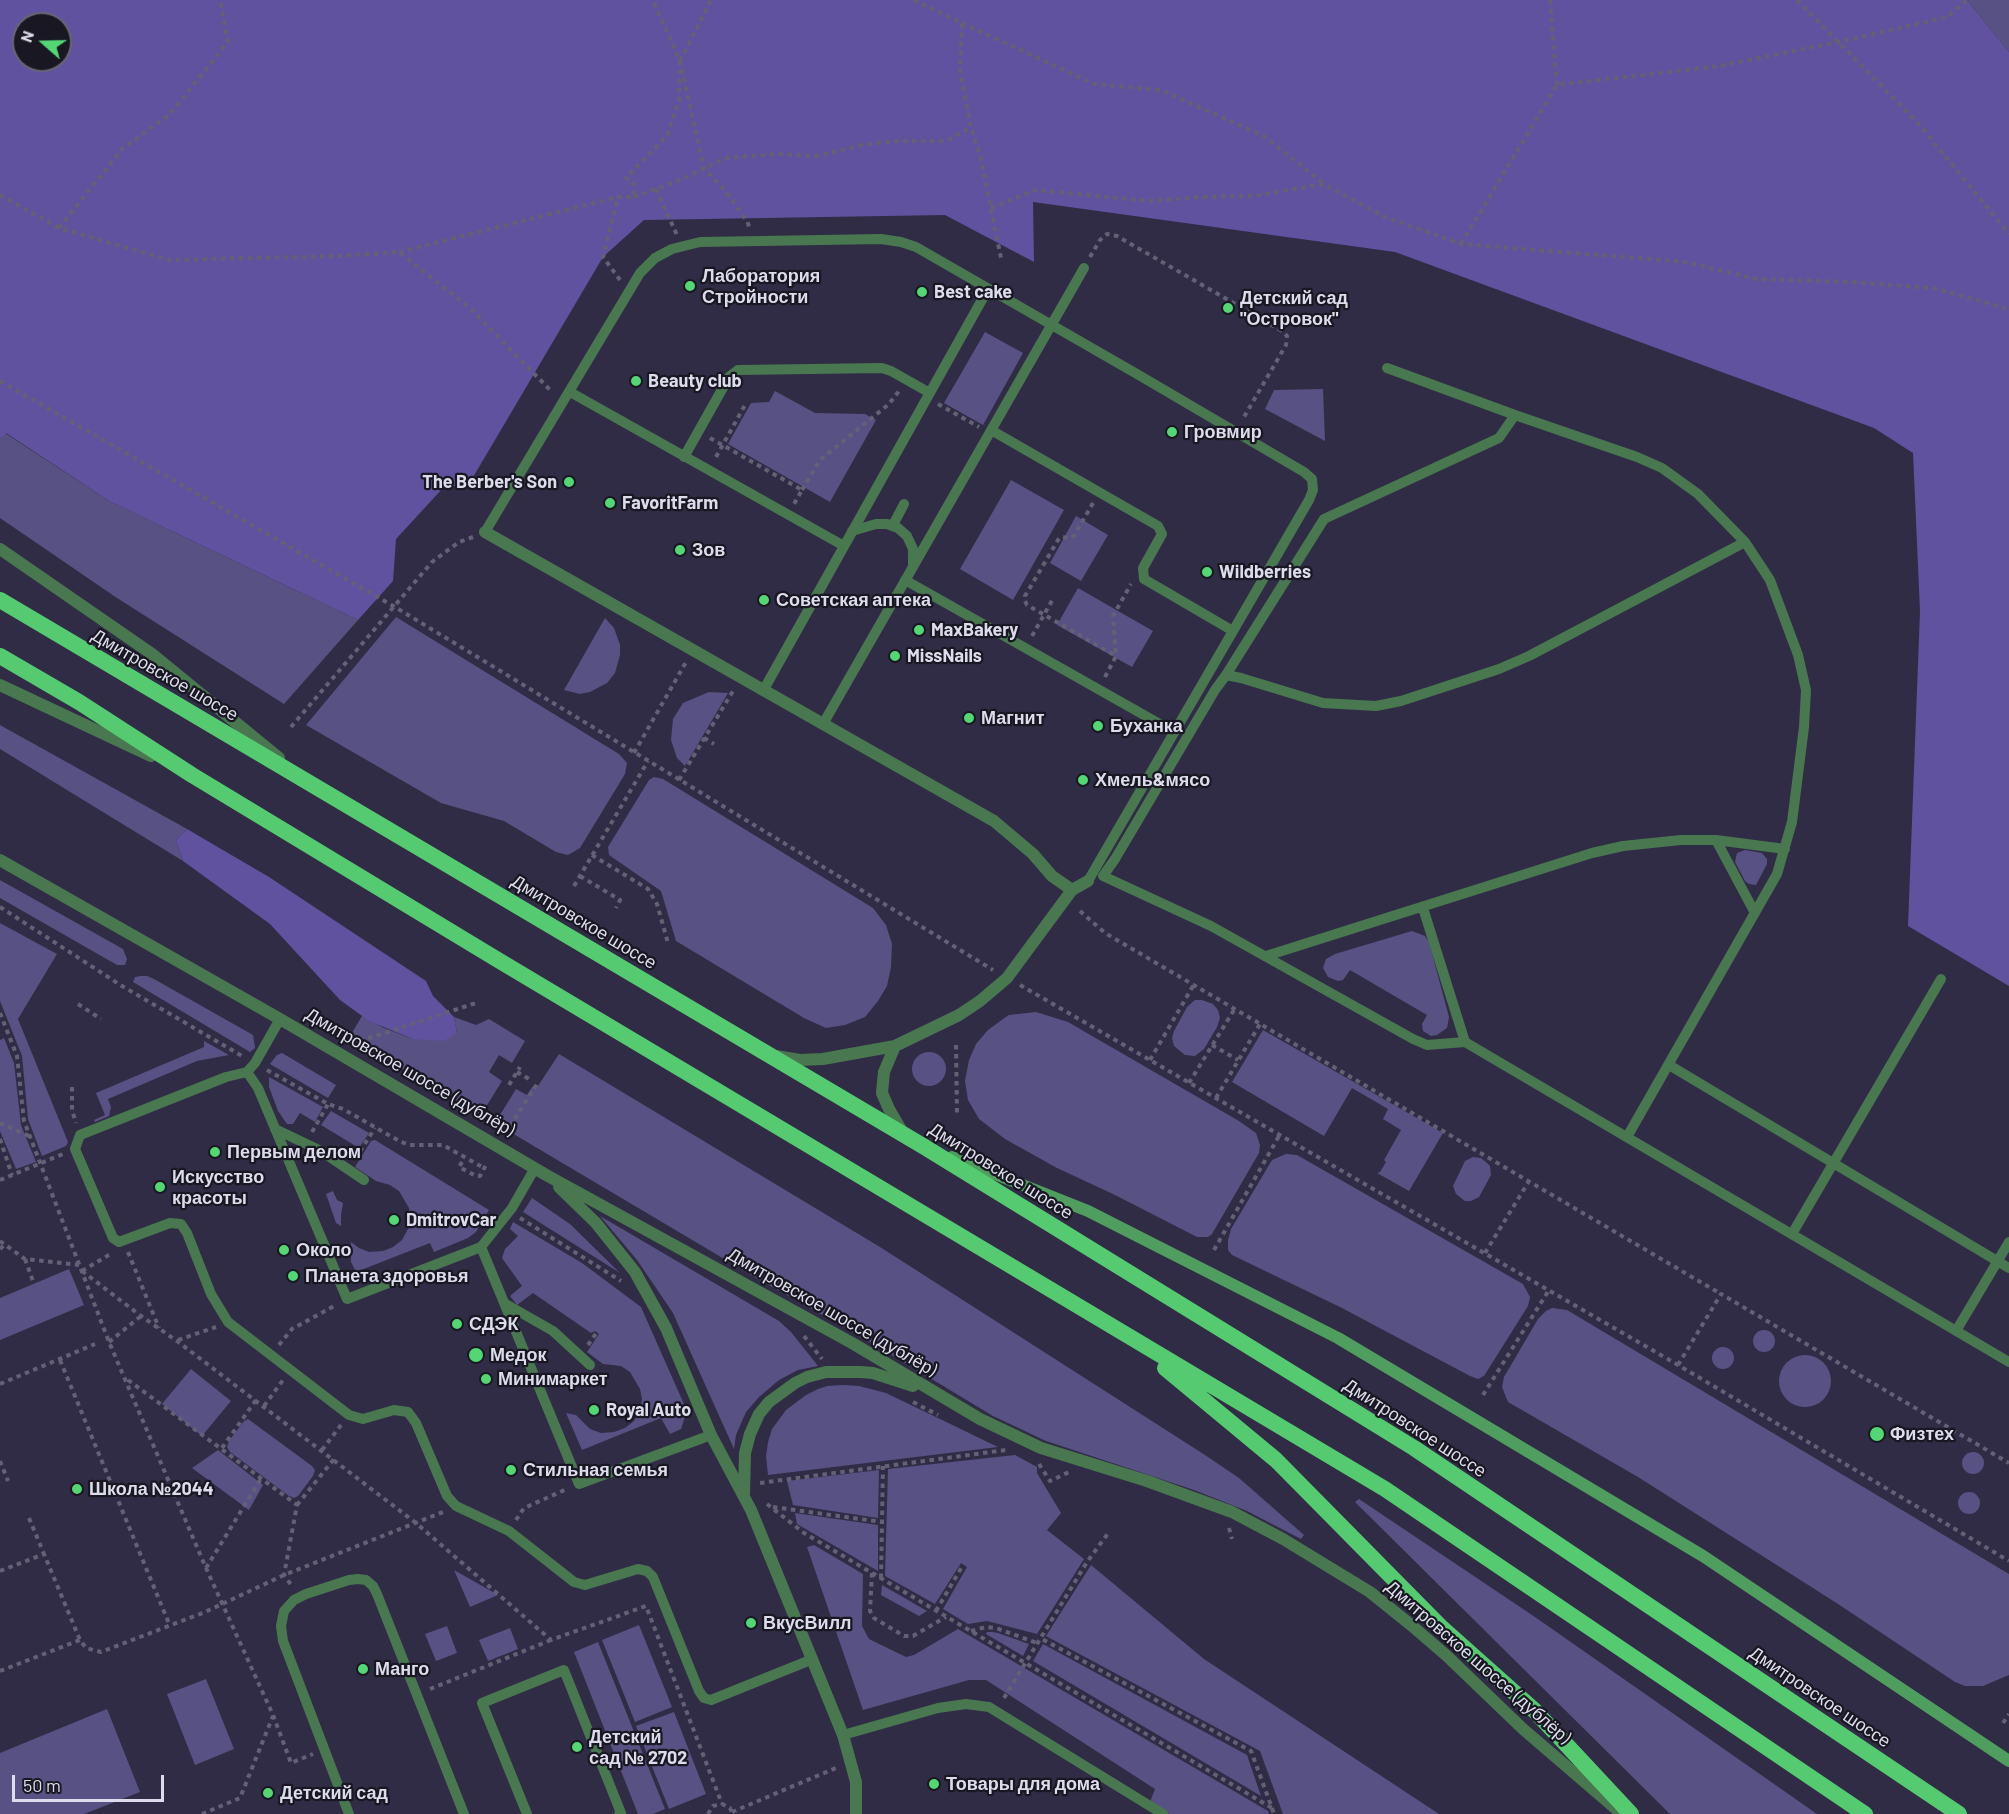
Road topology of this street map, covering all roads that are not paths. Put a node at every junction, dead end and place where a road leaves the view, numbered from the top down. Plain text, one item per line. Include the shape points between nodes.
1 (1084, 268) road end
2 (988, 289) junction
3 (1051, 325) junction
4 (1387, 368) dead end
5 (567, 396) junction
6 (928, 396) junction
7 (1515, 415) junction
8 (990, 431) junction
9 (684, 457) junction
10 (904, 504) dead end
11 (892, 525) junction
12 (852, 531) junction
13 (485, 532) joint
14 (1745, 542) junction
15 (844, 546) junction
16 (0, 549) edge
17 (913, 565) junction
18 (905, 580) junction
19 (0, 600) edge
20 (1233, 631) junction
21 (0, 656) edge
22 (1226, 675) junction
23 (0, 686) edge
24 (764, 691) junction
25 (823, 724) junction
26 (1174, 732) junction
27 (192, 775) junction
28 (303, 778) junction
29 (1716, 840) junction
30 (1785, 849) junction
31 (0, 861) edge
32 (1103, 876) junction
33 (1088, 881) junction
34 (1072, 890) junction
35 (1423, 908) junction
36 (1755, 914) junction
37 (1266, 956) junction
38 (1941, 979) dead end
39 (280, 1019) junction
40 (1465, 1042) junction
41 (895, 1046) junction
42 (770, 1055) junction
43 (1669, 1065) junction
44 (247, 1072) junction
45 (275, 1129) junction
46 (904, 1135) junction
47 (1627, 1137) junction
48 (923, 1146) junction
49 (1833, 1164) junction
50 (535, 1168) junction
51 (548, 1176) junction
52 (364, 1180) dead end
53 (1792, 1234) junction
54 (2009, 1242) edge
55 (481, 1247) junction
56 (1998, 1261) junction
57 (2009, 1268) edge
58 (504, 1303) junction
59 (1107, 1323) junction
60 (1956, 1331) junction
61 (2009, 1362) edge
62 (590, 1365) dead end
63 (939, 1395) junction
64 (711, 1435) junction
65 (744, 1495) junction
66 (813, 1659) junction
67 (843, 1735) junction
68 (2009, 1761) edge
69 (350, 1814) edge
70 (464, 1814) edge
71 (527, 1814) edge
72 (619, 1814) edge
73 (856, 1814) edge
74 (1163, 1814) edge
75 (1622, 1814) edge
76 (1631, 1814) edge
77 (1864, 1814) edge
78 (1959, 1814) edge

1 - 3 lane
2 - 3 lane
2 - 5 lane via 916,247 881,239 700,242 672,249 640,273
2 - 6 lane
3 - 8 lane
3 - 20 lane via 1312,478 1309,500
4 - 7 lane
5 - 9 lane
5 - 13 lane
6 - 9 lane via 906,379 878,368 738,370 729,377
6 - 12 lane
7 - 14 lane via 1662,468 1698,494
7 - 22 lane via 1499,438 1324,519
8 - 17 lane
8 - 20 lane via 1161,528 1162,534 1143,568 1146,582
9 - 15 lane
10 - 11 lane
11 - 12 lane via 876,524
11 - 17 lane via 907,536 913,549
12 - 15 lane
13 - 24 street
14 - 22 lane via 1529,656 1401,701 1376,706 1323,703
14 - 30 lane via 1770,580 1798,655 1806,690 1792,822
15 - 24 lane
16 - 28 street via 152,654
17 - 18 lane
18 - 25 lane
18 - 26 lane
19 - 28 highway, Дмитровское шоссе
20 - 26 lane
21 - 27 highway
22 - 32 lane
23 - 27 street
24 - 25 street
25 - 34 street via 994,821
26 - 33 lane
27 - 59 highway
28 - 42 highway, Дмитровское шоссе
29 - 30 lane
29 - 35 lane via 1623,846 1592,853
29 - 36 lane
30 - 36 lane via 1777,874
31 - 39 street, Дмитровское шоссе (дублёр)
32 - 33 lane
32 - 37 lane
33 - 34 street
34 - 41 street via 1007,978 959,1015
35 - 37 lane
35 - 40 lane
36 - 43 lane
37 - 40 lane via 1413,1039 1427,1045
38 - 49 lane
39 - 44 lane
39 - 50 street, Дмитровское шоссе (дублёр)
40 - 47 lane
41 - 42 street via 823,1059
41 - 46 street via 884,1072 882,1093
42 - 46 highway, Дмитровское шоссе
43 - 47 lane
43 - 49 lane
44 - 45 lane
44 - 66 lane via 80,1135 75,1149 113,1238 122,1241 170,1223 181,1224 211,1294 228,1322 348,1415 363,1419 394,1410 408,1412 447,1496 456,1506 509,1531 574,1582 585,1585 638,1569 647,1571 653,1577 704,1698 711,1701
45 - 52 lane via 321,1151
45 - 55 lane via 347,1299
46 - 48 highway, Дмитровское шоссе
47 - 53 lane
48 - 68 main road via 1088,1211 1338,1338 1703,1556
48 - 78 highway, Дмитровское шоссе via 1414,1448
49 - 53 lane
49 - 56 lane
50 - 51 street, Дмитровское шоссе (дублёр)
50 - 55 lane via 509,1212
51 - 63 street, Дмитровское шоссе (дублёр)
51 - 64 street via 596,1223 635,1272 666,1328
53 - 60 lane
54 - 56 lane
55 - 58 lane
56 - 57 lane
56 - 60 lane
58 - 62 lane via 553,1331
58 - 64 lane via 579,1484
59 - 76 highway, Дмитровское шоссе (дублёр) via 1276,1460 1442,1628 1534,1710
59 - 77 highway via 1385,1489
60 - 61 lane
63 - 65 street via 861,1372 826,1372 795,1383 759,1414 745,1453
63 - 75 street, Дмитровское шоссе (дублёр) via 1041,1448 1147,1480 1232,1512 1336,1570 1420,1633
64 - 65 street
65 - 66 street
66 - 67 street
67 - 73 street via 856,1782
67 - 74 lane via 957,1704 978,1705 997,1710
69 - 70 lane via 281,1626 284,1611 294,1600 349,1580 366,1580 377,1594
71 - 72 lane via 482,1703 564,1670

